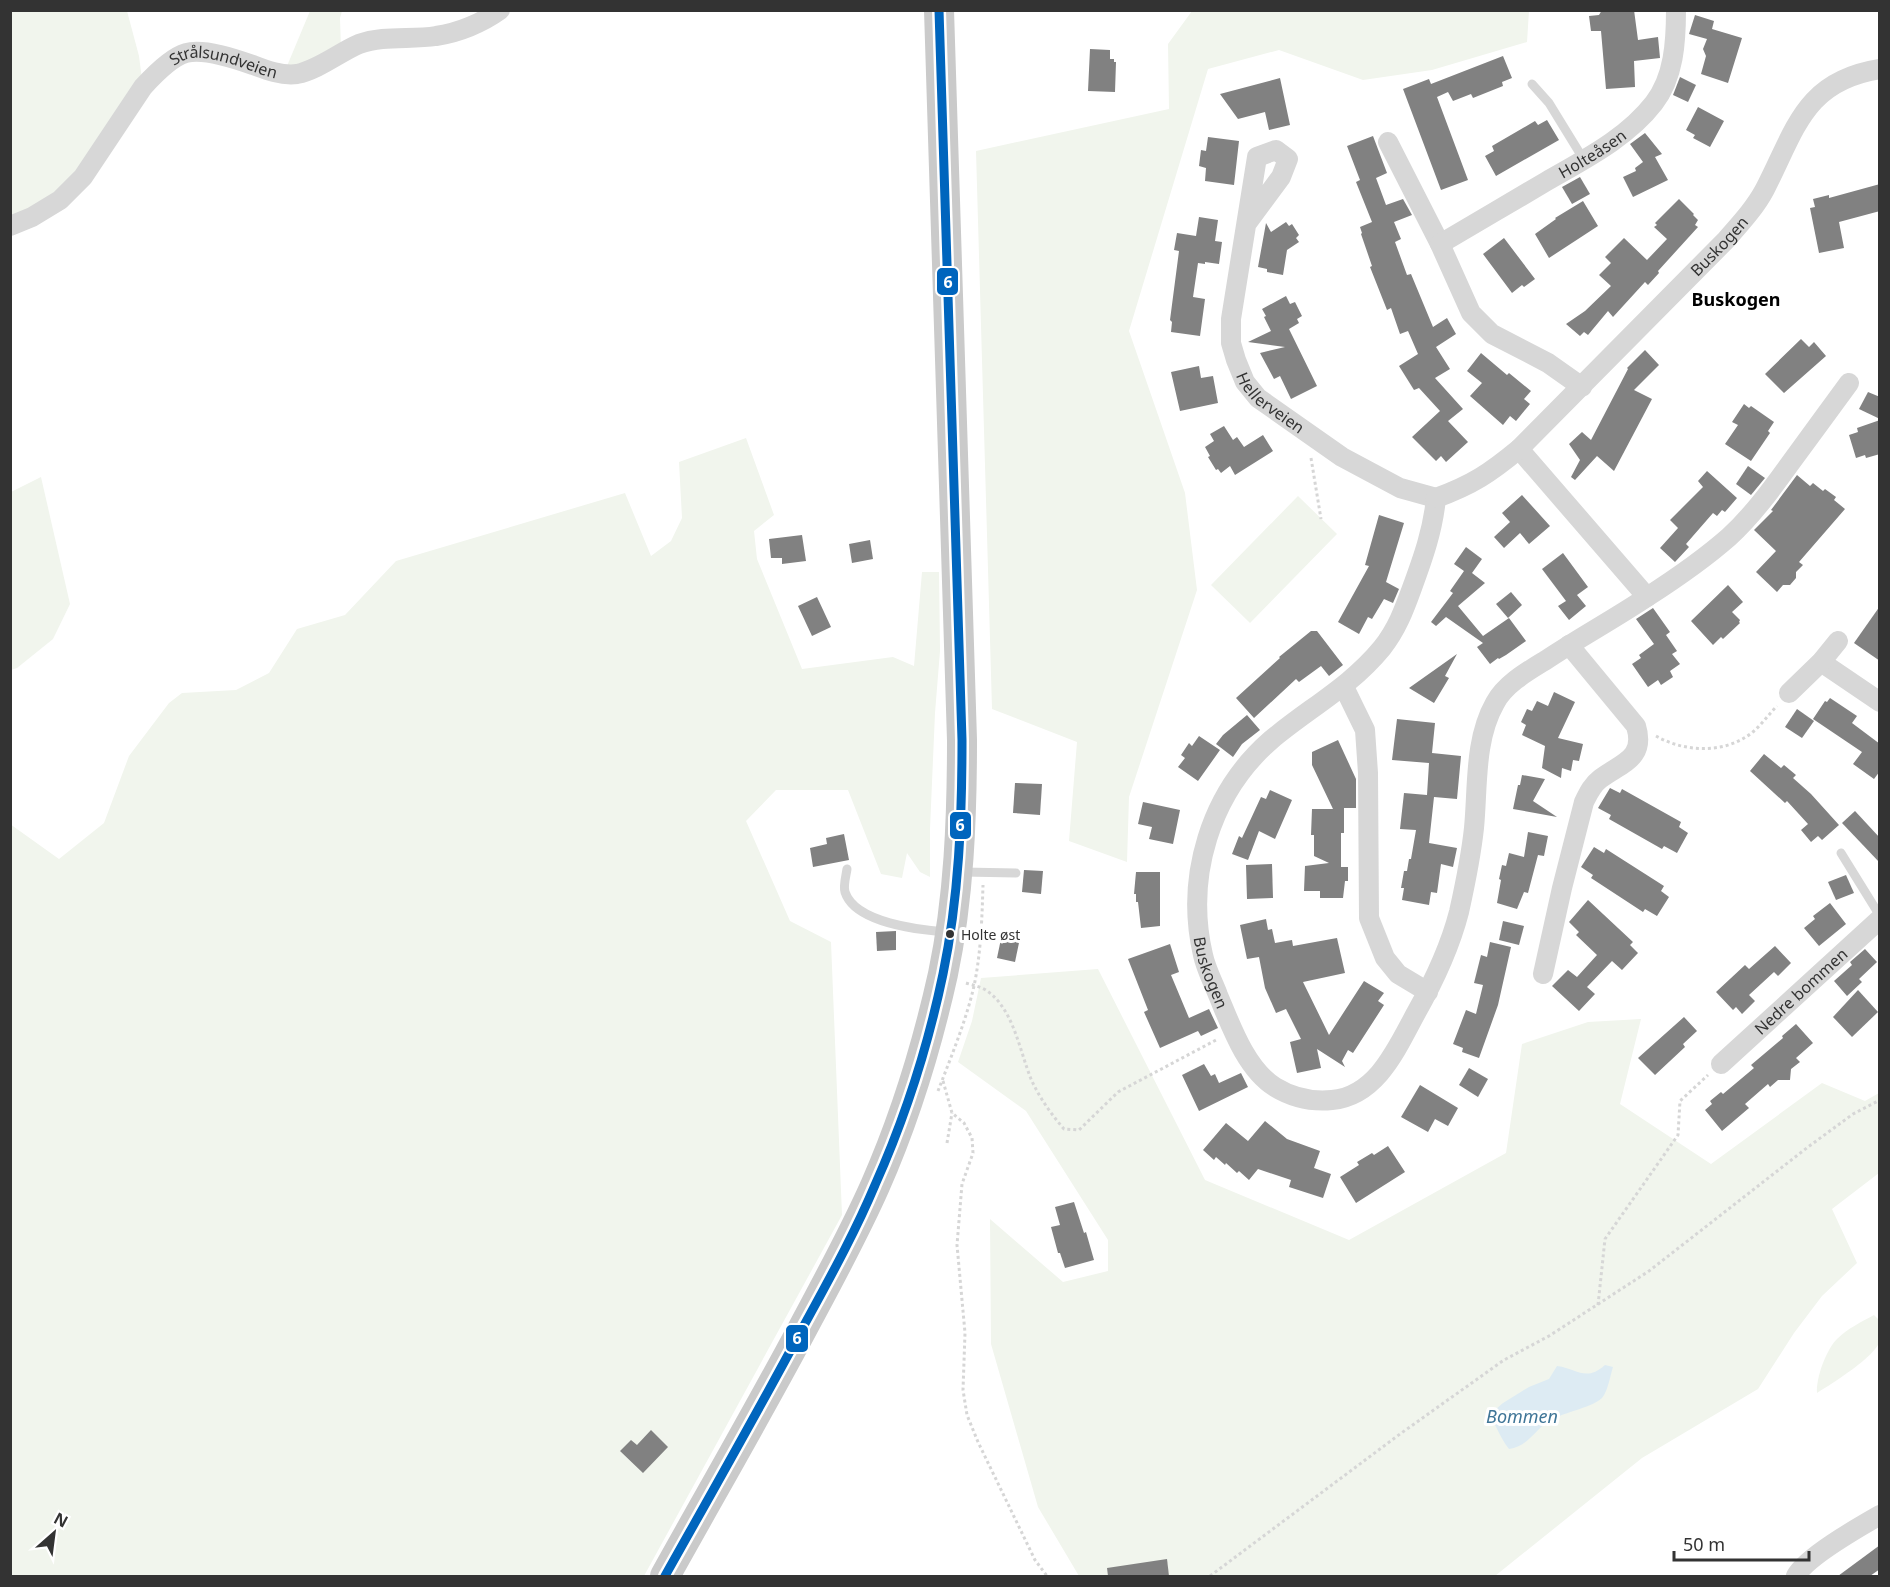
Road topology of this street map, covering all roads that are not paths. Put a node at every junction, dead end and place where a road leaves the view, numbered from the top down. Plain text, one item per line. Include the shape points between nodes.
1 (500, 10) edge
2 (939, 10) edge
3 (1676, 10) edge
4 (1880, 69) edge
5 (1532, 84) dead end
6 (1388, 142) dead end
7 (1584, 159) junction
8 (1247, 223) dead end
9 (10, 226) edge
10 (1440, 244) junction
11 (1849, 383) dead end
12 (1582, 387) junction
13 (1519, 449) junction
14 (1436, 498) junction
15 (1647, 597) junction
16 (1838, 642) dead end
17 (1569, 645) junction
18 (1821, 662) junction
19 (1344, 687) junction
20 (1789, 693) road end
21 (1880, 702) edge
22 (1841, 853) dead end
23 (847, 869) dead end
24 (957, 871) junction
25 (1016, 873) dead end
26 (1880, 918) edge
27 (950, 933) junction
28 (1544, 974) dead end
29 (1428, 992) junction
30 (1721, 1064) road end
31 (1880, 1515) edge
32 (664, 1576) edge
33 (1796, 1576) edge

1 - 9 street, Strålsundveien via 466,28 436,36 394,37 360,44 297,74 270,72 228,56 185,53 143,87 83,177 60,200
2 - 24 main road via 962,740
3 - 7 street, Holteåsen via 1674,55 1655,102 1622,135
4 - 12 street, Buskogen via 1836,82 1812,101 1752,211
5 - 7 lane via 1549,103
6 - 10 street
7 - 10 street, Holteåsen
8 - 14 street, Hellerveien via 1232,310 1231,343 1245,382 1258,398 1342,457 1400,488
10 - 12 street via 1471,313 1492,334 1548,363
11 - 15 street, Buskogen via 1764,499 1731,535
12 - 13 street, Buskogen
13 - 14 street, Buskogen via 1493,471
13 - 15 street
14 - 19 street, Buskogen via 1427,547 1398,625
15 - 17 street, Buskogen
16 - 18 street
17 - 28 street via 1636,726 1640,737 1628,763 1600,779 1584,802
17 - 29 street, Buskogen via 1505,690 1495,703 1482,742 1473,832 1459,910
18 - 20 street
18 - 21 street
19 - 29 street via 1365,730 1370,918 1385,958 1398,974
19 - 29 street, Buskogen via 1272,740 1228,789 1202,852 1196,908 1204,958 1233,1033 1260,1076 1298,1098 1317,1101 1345,1099 1367,1087 1390,1060
22 - 26 lane
23 - 27 lane via 844,891 866,914 917,929
24 - 25 lane
24 - 27 main road
26 - 30 street, Nedre bommen
27 - 32 main road via 927,1039 876,1184 776,1378
31 - 33 street via 1838,1541

